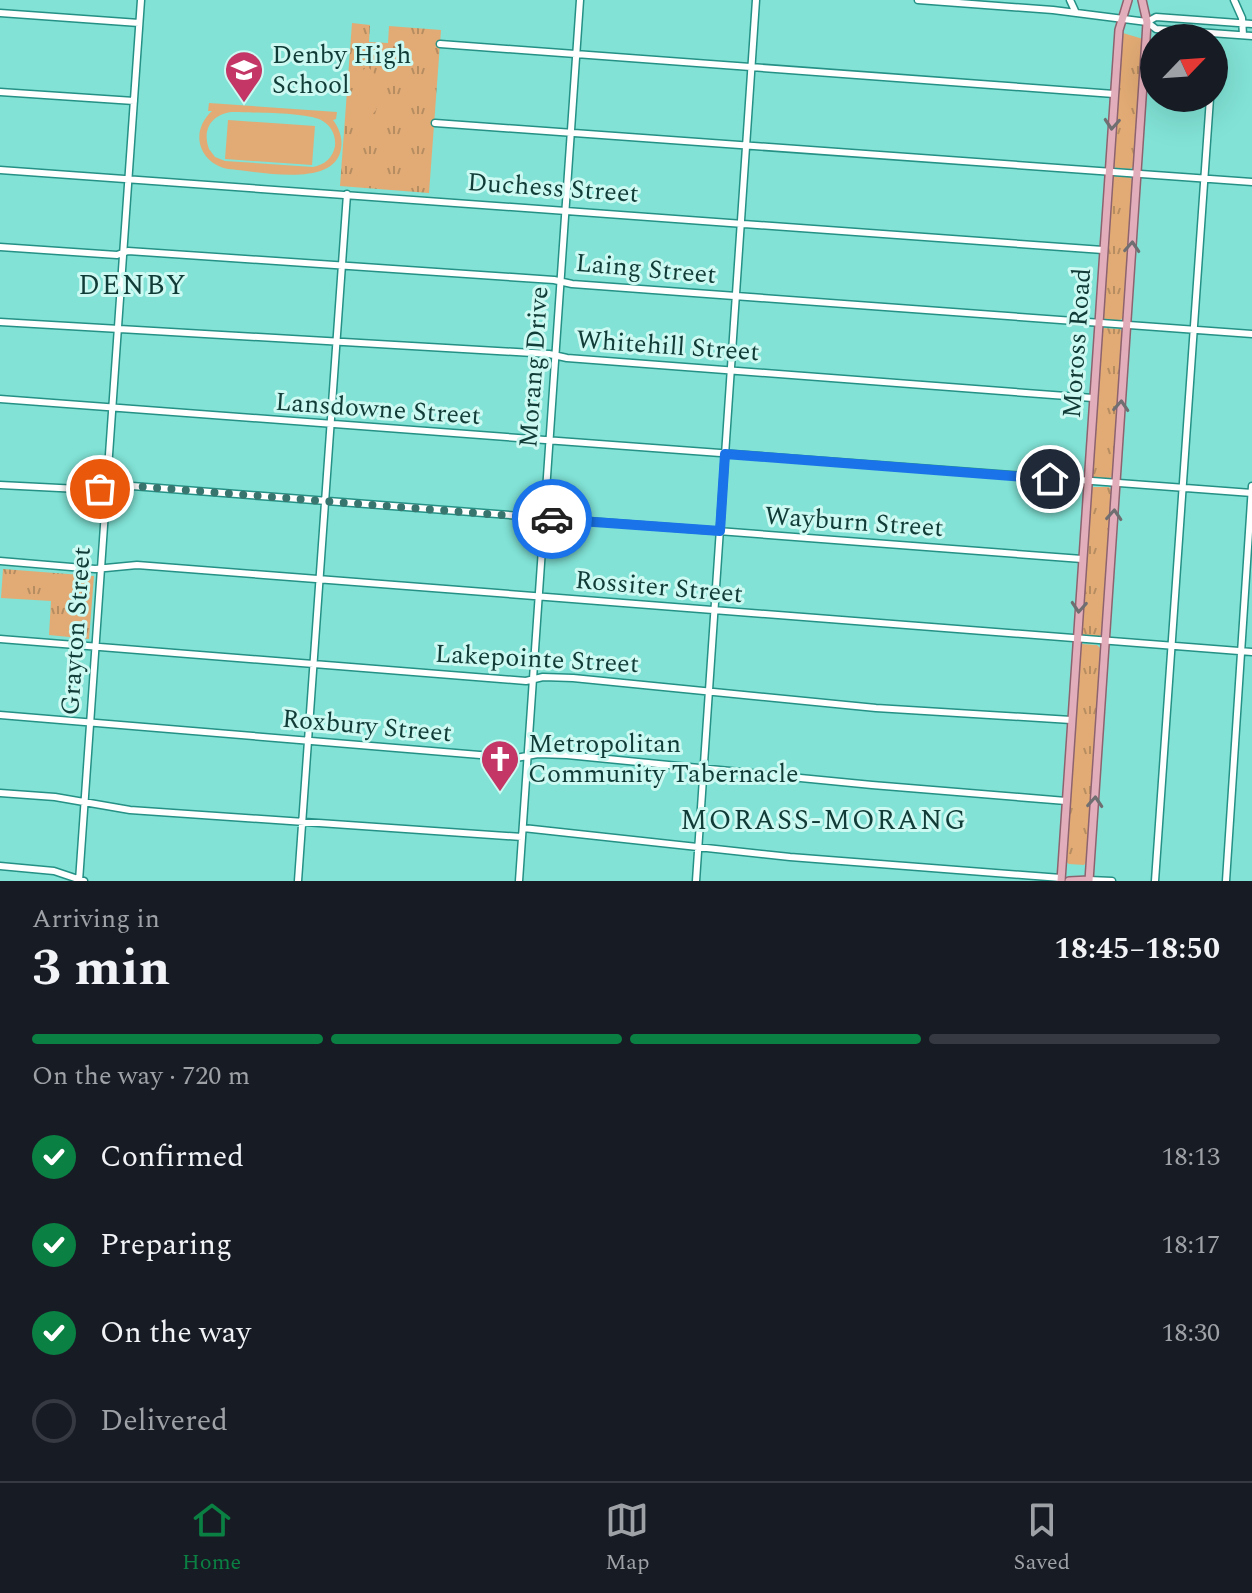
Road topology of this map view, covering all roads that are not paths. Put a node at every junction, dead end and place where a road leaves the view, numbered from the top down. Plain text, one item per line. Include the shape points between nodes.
1 (141, 0) edge
2 (580, 0) edge
3 (756, 0) edge
4 (918, 0) edge
5 (1070, 0) edge
6 (1128, 0) edge
7 (1142, 0) edge
8 (1234, 0) edge
9 (992, 3) edge
10 (0, 13) edge
11 (1076, 13) junction
12 (1121, 18) junction
13 (1181, 19) junction
14 (1147, 22) junction
15 (139, 23) junction
16 (1244, 23) junction
17 (1150, 24) edge
18 (1181, 24) edge
19 (1252, 24) edge
20 (1243, 35) junction
21 (1228, 36) edge
22 (1252, 36) edge
23 (440, 44) dead end
24 (576, 53) junction
25 (751, 66) junction
26 (0, 92) edge
27 (1114, 94) junction
28 (134, 101) junction
29 (1209, 112) edge
30 (435, 123) dead end
31 (570, 131) junction
32 (746, 144) junction
33 (0, 170) edge
34 (1109, 172) junction
35 (1137, 173) junction
36 (1204, 178) junction
37 (128, 179) junction
38 (1252, 182) edge
39 (347, 194) junction
40 (565, 209) junction
41 (741, 222) junction
42 (0, 247) edge
43 (1103, 250) junction
44 (123, 253) junction
45 (341, 266) junction
46 (559, 282) junction
47 (736, 296) junction
48 (0, 322) edge
49 (1098, 323) junction
50 (1127, 325) junction
51 (117, 328) junction
52 (1193, 330) junction
53 (1252, 334) edge
54 (335, 340) junction
55 (555, 357) junction
56 (731, 370) junction
57 (1093, 398) junction
58 (0, 399) edge
59 (111, 408) junction
60 (329, 425) junction
61 (549, 441) junction
62 (725, 454) junction
63 (1087, 482) junction
64 (1116, 483) junction
65 (0, 485) edge
66 (1252, 486) edge
67 (106, 487) junction
68 (1183, 488) junction
69 (1252, 493) edge
70 (324, 502) junction
71 (543, 519) junction
72 (720, 531) junction
73 (1082, 559) junction
74 (0, 561) edge
75 (100, 567) junction
76 (318, 579) junction
77 (538, 597) junction
78 (715, 611) junction
79 (0, 639) edge
80 (1077, 640) junction
81 (1105, 641) junction
82 (94, 646) junction
83 (1171, 646) junction
84 (1241, 651) junction
85 (1252, 652) edge
86 (312, 664) junction
87 (532, 679) junction
88 (709, 690) junction
89 (0, 715) edge
90 (1071, 720) junction
91 (89, 723) junction
92 (306, 741) junction
93 (527, 756) junction
94 (704, 770) junction
95 (0, 793) edge
96 (1066, 801) junction
97 (85, 802) junction
98 (301, 821) junction
99 (523, 828) junction
100 (522, 837) junction
101 (698, 847) junction
102 (0, 866) edge
103 (80, 880) edge
104 (1063, 880) edge
105 (1089, 880) edge
106 (298, 881) edge
107 (519, 881) edge
108 (696, 881) edge
109 (1112, 881) edge
110 (1155, 881) edge
111 (1226, 881) edge

1 - 15 street, Grayton Street
2 - 24 street, Morang Drive
3 - 25 street
4 - 9 street
5 - 11 street
6 - 12 main road, Moross Road
7 - 14 main road, Moross Road
8 - 16 street
9 - 11 street
10 - 15 street
11 - 12 street
12 - 14 street
12 - 27 main road, Moross Road
13 - 14 street via 1156,17
13 - 16 street
13 - 18 street
14 - 17 street
14 - 35 main road, Moross Road
15 - 28 street, Grayton Street
16 - 19 street
16 - 20 street
20 - 21 street
20 - 22 street
23 - 24 street
24 - 25 street
24 - 31 street, Morang Drive
25 - 27 street
25 - 32 street
26 - 28 street
27 -> 34 main road, Moross Road
28 - 37 street, Grayton Street
29 - 36 street
30 - 31 street
31 - 32 street
31 - 40 street, Morang Drive
32 - 34 street
32 - 41 street
33 - 37 street, Duchess Street
34 - 35 street
34 - 43 main road, Moross Road
35 - 36 street
50 -> 35 main road, Moross Road
36 - 38 street
36 - 52 street
37 - 39 street, Duchess Street
37 - 44 street, Grayton Street
39 - 40 street, Duchess Street
39 - 45 street
40 - 41 street, Duchess Street
40 - 46 street, Morang Drive
41 - 43 street, Duchess Street
41 - 47 street
42 - 44 street, Laing Street
43 - 49 main road, Moross Road
44 - 45 street, Laing Street
44 - 51 street, Grayton Street
45 - 46 street, Laing Street
45 - 54 street
46 - 47 street, Laing Street
46 - 55 street, Morang Drive
47 - 49 street, Laing Street
47 - 56 street
48 - 51 street, Whitehill Street
49 - 50 street, Laing Street
49 - 57 main road, Moross Road
50 - 52 street, Laing Street
64 -> 50 main road, Moross Road
51 - 54 street, Whitehill Street
51 - 59 street, Grayton Street
52 - 53 street, Laing Street
52 - 68 street
54 - 55 street, Whitehill Street
54 - 60 street
55 - 56 street, Whitehill Street
55 - 61 street, Morang Drive
56 - 57 street, Whitehill Street
56 - 62 street
57 - 63 main road, Moross Road
58 - 59 street, Lansdowne Street
59 - 60 street, Lansdowne Street
59 - 67 street, Grayton Street
60 - 61 street, Lansdowne Street
60 - 70 street
61 - 62 street, Lansdowne Street
61 - 71 street, Morang Drive
62 - 63 street, Lansdowne Street
62 - 72 street
63 - 64 street, Lansdowne Street
63 - 73 main road, Moross Road
64 - 68 street, Lansdowne Street
81 -> 64 main road, Moross Road
65 - 67 street, Wayburn Street
66 - 69 street
67 - 70 street, Wayburn Street
67 - 75 street, Grayton Street
68 - 69 street, Lansdowne Street
68 - 83 street
69 - 84 street
70 - 71 street, Wayburn Street
70 - 76 street
71 - 72 street, Wayburn Street
71 - 77 street, Morang Drive
72 - 73 street, Wayburn Street
72 - 78 street
73 -> 80 main road, Moross Road
74 - 75 street, Rossiter Street
75 - 76 street, Rossiter Street via 137,565
75 - 82 street, Grayton Street
76 - 77 street, Rossiter Street
76 - 86 street
77 - 78 street, Rossiter Street
77 - 87 street, Morang Drive
78 - 80 street, Rossiter Street
78 - 88 street
79 - 82 street, Lakepointe Street
80 - 81 street, Rossiter Street
80 - 90 main road, Moross Road
81 - 83 street, Rossiter Street
105 -> 81 main road, Moross Road
82 - 86 street, Lakepointe Street
82 - 91 street, Grayton Street
83 - 84 street, Rossiter Street
83 - 110 street
84 - 85 street, Rossiter Street
84 - 111 street
86 - 87 street, Lakepointe Street
86 - 92 street
87 - 88 street, Lakepointe Street
87 - 93 street, Morang Drive
88 - 90 street, Lakepointe Street via 876,708
88 - 94 street
89 - 91 street, Roxbury Street
90 - 96 main road, Moross Road
91 - 92 street, Roxbury Street
91 - 97 street, Grayton Street
92 - 93 street, Roxbury Street
92 - 98 street
93 - 94 street, Roxbury Street via 567,755
93 - 99 street, Morang Drive
94 - 96 street, Roxbury Street
94 - 101 street
95 - 97 street
96 - 104 main road, Moross Road
97 - 98 street via 130,810
97 - 103 street, Grayton Street
98 - 100 street
98 - 106 street
99 - 100 street, Morang Drive
99 - 101 street
100 - 107 street, Morang Drive
101 - 104 street
101 - 108 street
102 - 103 street via 38,868
104 - 105 main road
105 - 109 street

